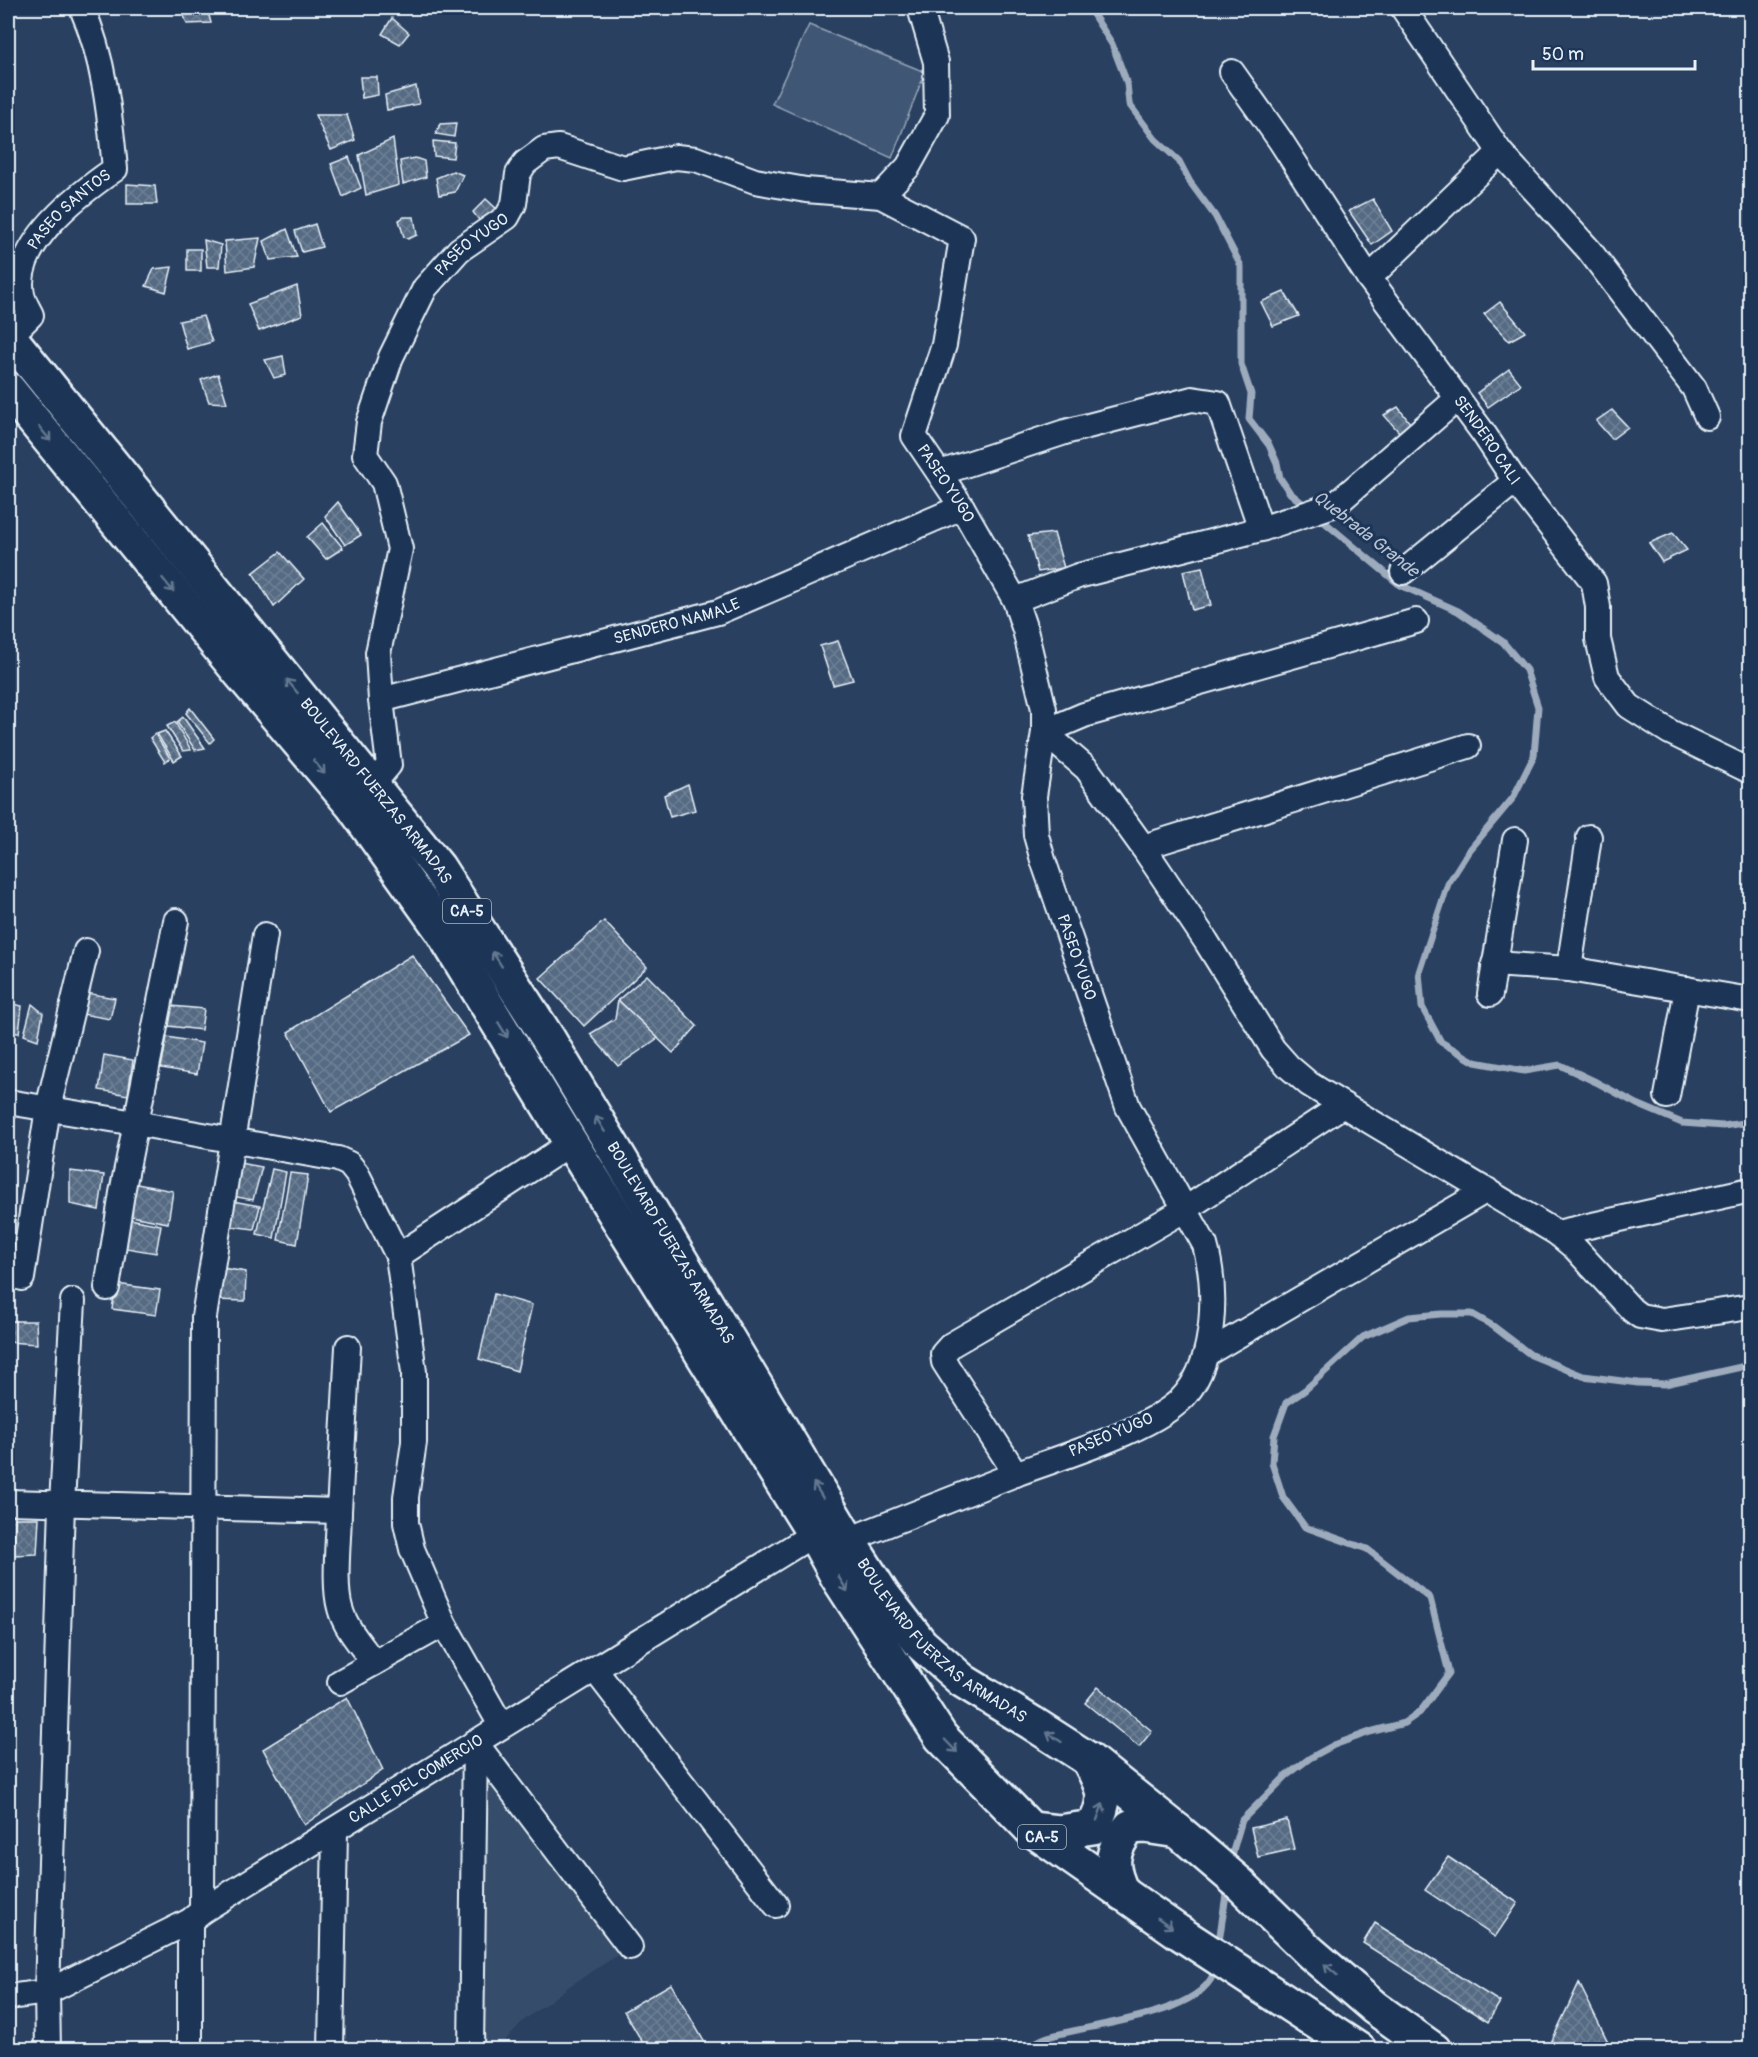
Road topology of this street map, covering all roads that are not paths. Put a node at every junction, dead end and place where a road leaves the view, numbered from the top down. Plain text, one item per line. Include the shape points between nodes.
1 (82, 8) edge
2 (920, 8) edge
3 (1403, 8) edge
4 (1232, 72) dead end
5 (1500, 152) junction
6 (881, 196) junction
7 (1369, 278) junction
8 (8, 336) edge
9 (8, 389) edge
10 (1457, 399) junction
11 (1707, 417) dead end
12 (940, 473) junction
13 (1515, 481) junction
14 (962, 507) junction
15 (1261, 529) junction
16 (1403, 572) dead end
17 (1015, 600) junction
18 (1416, 621) dead end
19 (381, 700) junction
20 (1044, 732) junction
21 (1468, 746) dead end
22 (1750, 771) edge
23 (372, 785) junction
24 (1589, 837) dead end
25 (1515, 840) dead end
26 (1143, 847) junction
27 (176, 921) dead end
28 (265, 935) dead end
29 (86, 951) dead end
30 (1494, 964) junction
31 (1569, 969) junction
32 (1687, 989) junction
33 (1490, 994) dead end
34 (1750, 1000) edge
35 (1667, 1096) dead end
36 (8, 1102) edge
37 (1343, 1105) junction
38 (48, 1108) junction
39 (135, 1122) junction
40 (231, 1140) junction
41 (571, 1143) junction
42 (1487, 1190) junction
43 (1750, 1190) edge
44 (1184, 1210) junction
45 (1557, 1233) junction
46 (398, 1256) junction
47 (22, 1278) dead end
48 (107, 1288) dead end
49 (73, 1301) dead end
50 (1750, 1307) edge
51 (348, 1347) dead end
52 (1206, 1354) junction
53 (1016, 1474) junction
54 (8, 1502) edge
55 (62, 1504) junction
56 (204, 1507) junction
57 (339, 1510) junction
58 (814, 1533) junction
59 (848, 1540) junction
60 (444, 1623) junction
61 (374, 1663) junction
62 (595, 1670) junction
63 (340, 1682) dead end
64 (501, 1725) junction
65 (474, 1742) junction
66 (1088, 1759) junction
67 (1031, 1829) junction
68 (334, 1831) junction
69 (1178, 1831) junction
70 (1123, 1894) junction
71 (776, 1905) dead end
72 (196, 1916) junction
73 (630, 1947) dead end
74 (48, 1992) junction
75 (8, 1997) edge
76 (48, 2049) edge
77 (190, 2049) edge
78 (331, 2049) edge
79 (471, 2049) edge
80 (1359, 2049) edge
81 (1434, 2049) edge

1 - 8 street, PASEO SANTOS via 101,72 115,169 45,227 34,244 22,275 22,294 31,315
2 - 6 street via 936,62 937,116 908,167
3 - 5 street
4 - 7 street, SENDERO CALI
5 - 7 street
5 - 11 street via 1589,250 1694,388
6 - 12 street, PASEO YUGO via 962,238 944,345 914,436
6 - 19 street, PASEO YUGO via 754,181 696,159 676,157 623,168 559,147 544,149 525,163 518,174 514,204 507,217 459,250 425,288 391,357 369,422 365,455 384,483 400,549 378,653
7 - 10 street, SENDERO CALI
23 -> 8 highway, BOULEVARD FUERZAS ARMADAS / CA-5
9 -> 41 highway, BOULEVARD FUERZAS ARMADAS / CA-5 via 352,806 442,931
10 - 13 street, SENDERO CALI
10 - 15 street via 1336,504
12 - 14 street, PASEO YUGO
12 - 15 street via 1065,432 1192,399 1218,403
13 - 16 street
13 - 22 street, SENDERO CALI via 1594,583 1598,639 1606,677 1629,706 1670,732
14 - 17 street, PASEO YUGO
14 - 19 street, SENDERO NAMALE via 718,612
15 - 17 street via 1078,576
17 - 20 street, PASEO YUGO via 1044,709
18 - 20 street via 1084,715
19 - 23 street, PASEO YUGO via 389,765
20 - 26 street via 1087,769
20 - 44 street, PASEO YUGO via 1034,796 1036,835 1043,860 1128,1107
21 - 26 street
59 -> 23 highway, BOULEVARD FUERZAS ARMADAS / CA-5 via 549,1040 438,867
24 - 31 street
25 - 30 street
26 - 37 street via 1273,1049 1309,1084
27 - 39 street
28 - 40 street
29 - 38 street
30 - 31 street
30 - 33 street
31 - 32 street
32 - 34 street
32 - 35 street
36 - 38 street
37 - 42 street
37 - 44 street
38 - 39 street
38 - 47 street
39 - 40 street
39 - 48 street
40 - 46 street via 349,1164
40 - 56 street via 204,1317
41 - 46 street
41 - 58 highway, BOULEVARD FUERZAS ARMADAS / CA-5
42 - 45 street
42 - 52 street
43 - 45 street
44 - 52 street, PASEO YUGO via 1205,1245 1210,1262 1212,1307
44 - 53 street via 951,1345 943,1354 944,1362
45 - 50 street via 1640,1316 1662,1320
46 - 60 street via 415,1390 406,1523 412,1549
49 - 55 street
51 - 57 street
52 - 53 street, PASEO YUGO via 1195,1381 1173,1408 1125,1432
53 - 59 street, PASEO YUGO
54 - 55 street
55 - 56 street
55 - 74 street
56 - 57 street
56 - 72 street
57 - 61 street via 340,1610
58 - 62 street, CALLE DEL COMERCIO
58 -> 67 highway, BOULEVARD FUERZAS ARMADAS / CA-5 via 844,1587 941,1737
66 -> 59 highway, BOULEVARD FUERZAS ARMADAS / CA-5 via 963,1681 921,1644
60 - 61 street
60 - 64 street
61 - 63 street
62 - 64 street, CALLE DEL COMERCIO
62 - 71 street
64 - 65 street, CALLE DEL COMERCIO
65 - 68 street, CALLE DEL COMERCIO
65 - 73 street
65 - 79 street
67 -> 66 highway via 1059,1832 1093,1827 1104,1799
66 - 69 highway, BOULEVARD FUERZAS ARMADAS / CA-5
67 - 70 highway, BOULEVARD FUERZAS ARMADAS / CA-5
68 - 72 street, CALLE DEL COMERCIO
68 - 78 street
69 - 70 highway via 1130,1827 1113,1855 1114,1877
81 -> 69 highway, BOULEVARD FUERZAS ARMADAS / CA-5 via 1376,2008 1311,1953
70 -> 80 highway, BOULEVARD FUERZAS ARMADAS / CA-5
72 - 74 street, CALLE DEL COMERCIO
72 - 77 street
74 - 75 street, CALLE DEL COMERCIO
74 - 76 street

